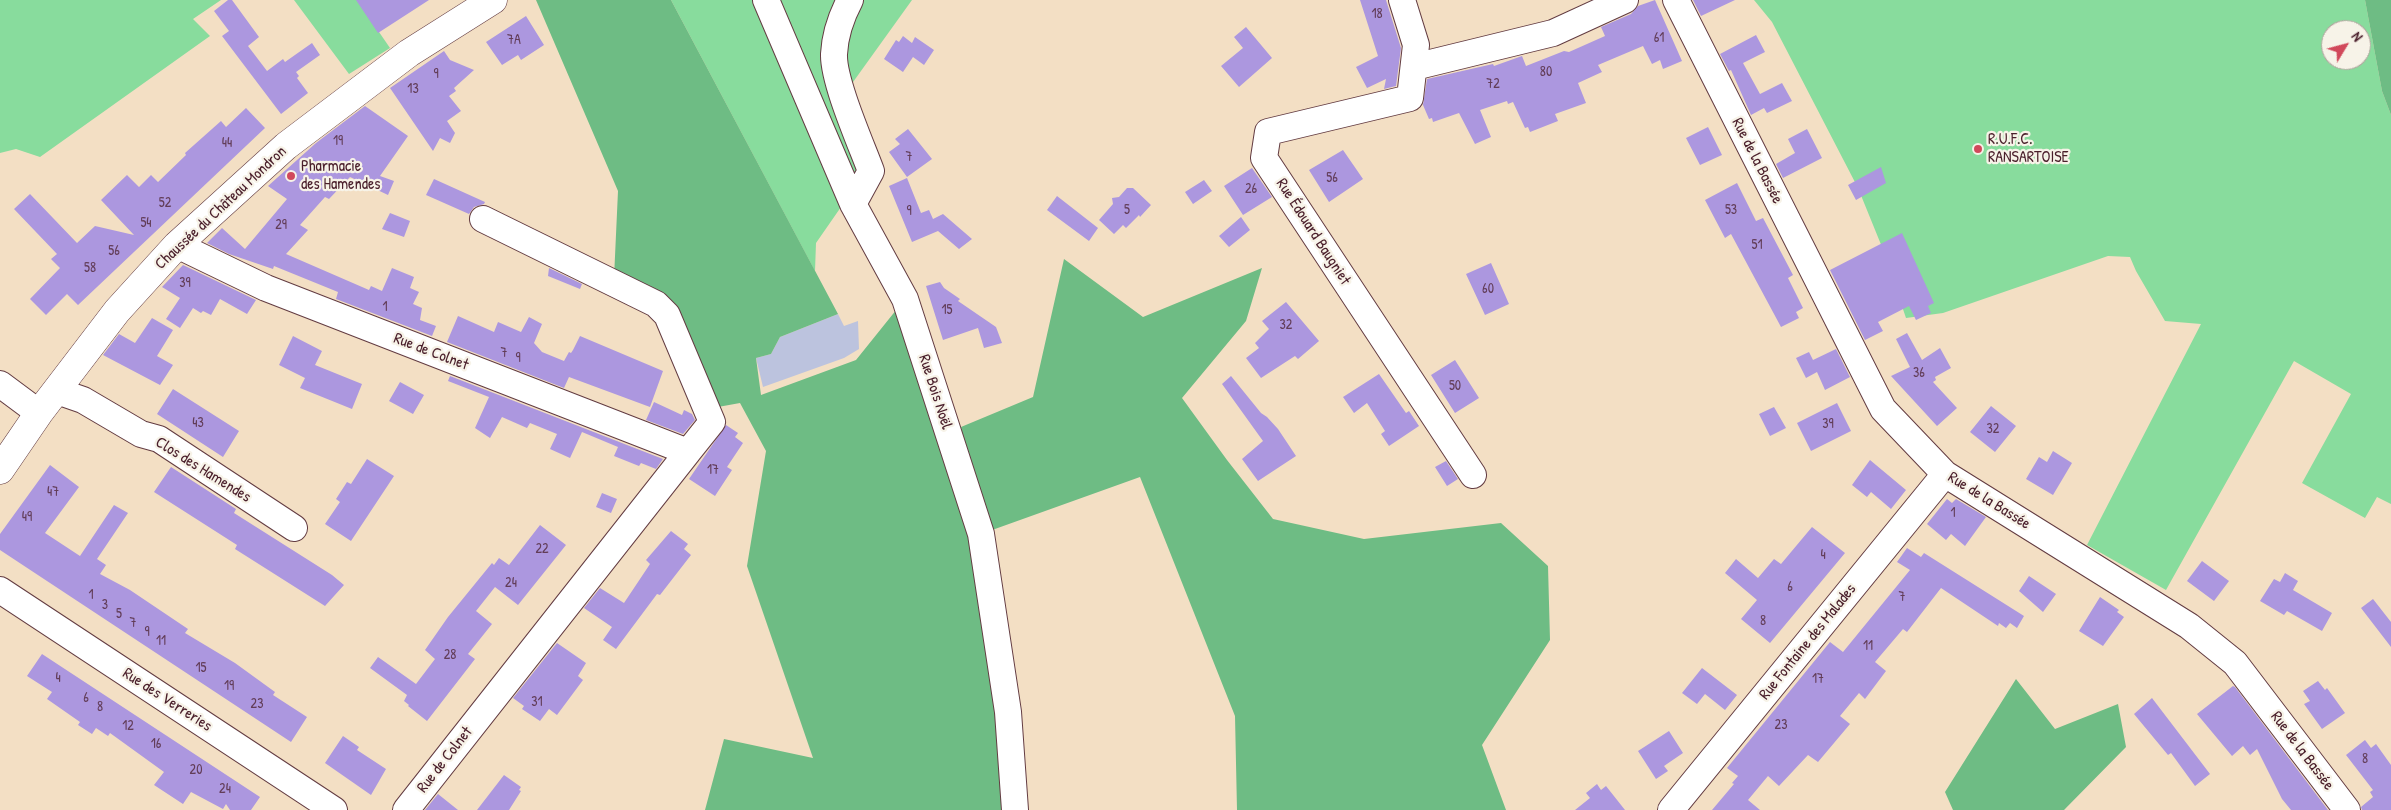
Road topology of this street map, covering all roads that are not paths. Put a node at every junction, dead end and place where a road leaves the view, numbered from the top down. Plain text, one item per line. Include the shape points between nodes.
1 (493, 0) edge
2 (766, 0) edge
3 (850, 0) edge
4 (1402, 0) edge
5 (1625, 0) edge
6 (1676, 0) edge
7 (1414, 67) junction
8 (853, 204) junction
9 (483, 219) dead end
10 (177, 245) junction
11 (0, 384) edge
12 (57, 391) junction
13 (39, 413) junction
14 (688, 452) junction
15 (0, 470) edge
16 (1945, 474) junction
17 (1473, 476) dead end
18 (294, 528) dead end
19 (0, 590) edge
20 (334, 810) edge
21 (406, 810) edge
22 (1014, 810) edge
23 (1671, 810) edge
24 (2347, 810) edge

1 - 10 main road, Chaussée du Château Mondron via 409,53 286,146
2 - 8 street, Rue Bois Noël
3 - 8 street via 840,19 834,56 840,88 871,171
4 - 7 street, Rue Édouard Baugniet via 1416,46
5 - 7 street via 1553,33
6 - 16 street, Rue de la Bassée via 1883,409
7 - 17 street, Rue Édouard Baugniet via 1410,98 1268,132 1264,158
8 - 22 street, Rue Bois Noël via 905,299 981,534 1008,712
9 - 14 street, Rue de Colnet via 656,304 668,315 712,422
10 - 12 main road, Chaussée du Château Mondron via 117,311
10 - 14 street, Rue de Colnet via 266,288
11 - 13 street
12 - 13 main road, Chaussée du Château Mondron
12 - 18 street, Clos des Hamendes via 83,400 141,434 159,439
13 - 15 main road, Chaussée du Château Mondron
14 - 21 street, Rue de Colnet
16 - 23 street, Rue Fontaine des Malades
16 - 24 street, Rue de la Bassée via 2190,626 2235,664
19 - 20 street, Rue des Verreries

